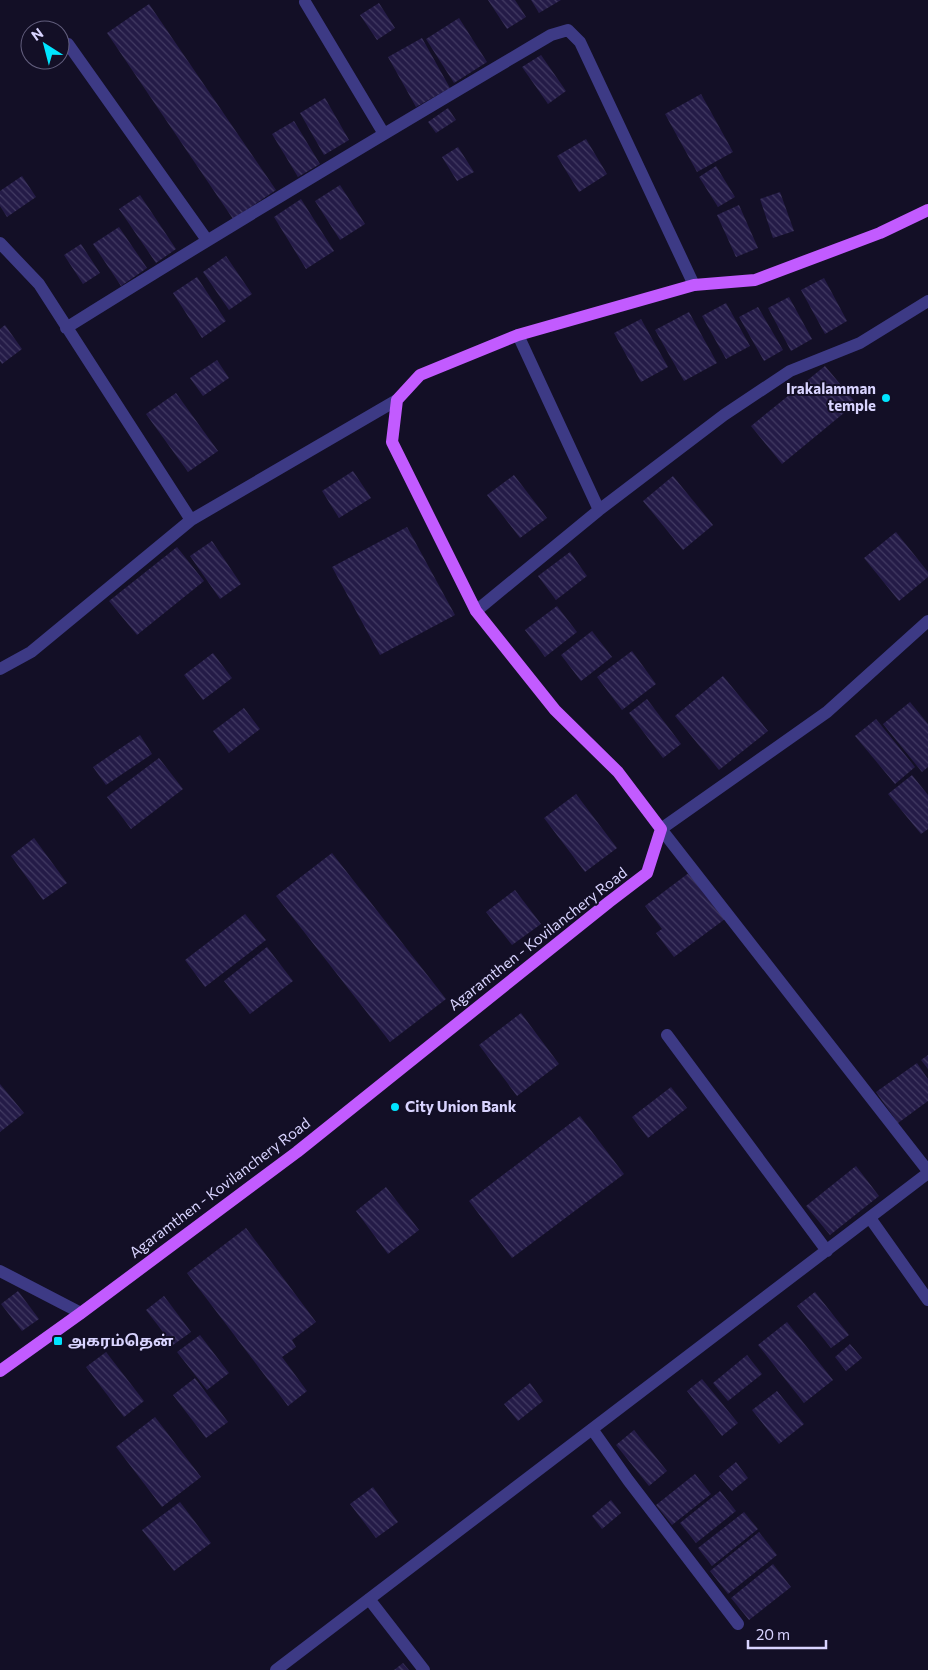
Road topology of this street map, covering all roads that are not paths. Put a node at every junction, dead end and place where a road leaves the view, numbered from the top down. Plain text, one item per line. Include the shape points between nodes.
1 (305, 2) dead end
2 (70, 47) edge
3 (384, 134) junction
4 (928, 210) edge
5 (207, 240) junction
6 (0, 242) edge
7 (694, 285) junction
8 (928, 301) edge
9 (66, 328) junction
10 (518, 335) junction
11 (397, 400) junction
12 (599, 510) junction
13 (191, 520) junction
14 (476, 611) junction
15 (928, 621) edge
16 (0, 669) edge
17 (661, 829) junction
18 (667, 1034) dead end
19 (928, 1172) edge
20 (870, 1218) junction
21 (827, 1251) junction
22 (0, 1271) edge
23 (928, 1300) edge
24 (81, 1313) junction
25 (0, 1371) edge
26 (592, 1429) junction
27 (369, 1599) junction
28 (738, 1624) dead end
29 (276, 1670) edge
30 (424, 1670) edge

1 - 3 street
2 - 5 street
3 - 5 street
3 - 7 street via 550,35 568,30 580,42
4 - 7 main road via 754,280
5 - 9 street
6 - 9 street via 39,284
7 - 10 main road
8 - 12 street via 860,343 790,371 724,415
9 - 13 street
10 - 11 main road via 420,375
10 - 12 street
11 - 13 street
11 - 14 main road via 392,442
12 - 14 street
13 - 16 street via 31,652
14 - 17 main road via 555,710 618,772
15 - 17 street via 827,712
17 - 19 street
17 - 24 main road, Agaramthen - Kovilanchery Road via 647,873 297,1152
18 - 21 street
19 - 20 street
20 - 21 street
20 - 23 street
21 - 26 street
22 - 24 street
24 - 25 main road, Agaramthen - Kovilanchery Road
26 - 27 street
26 - 28 street
27 - 29 street
27 - 30 street

